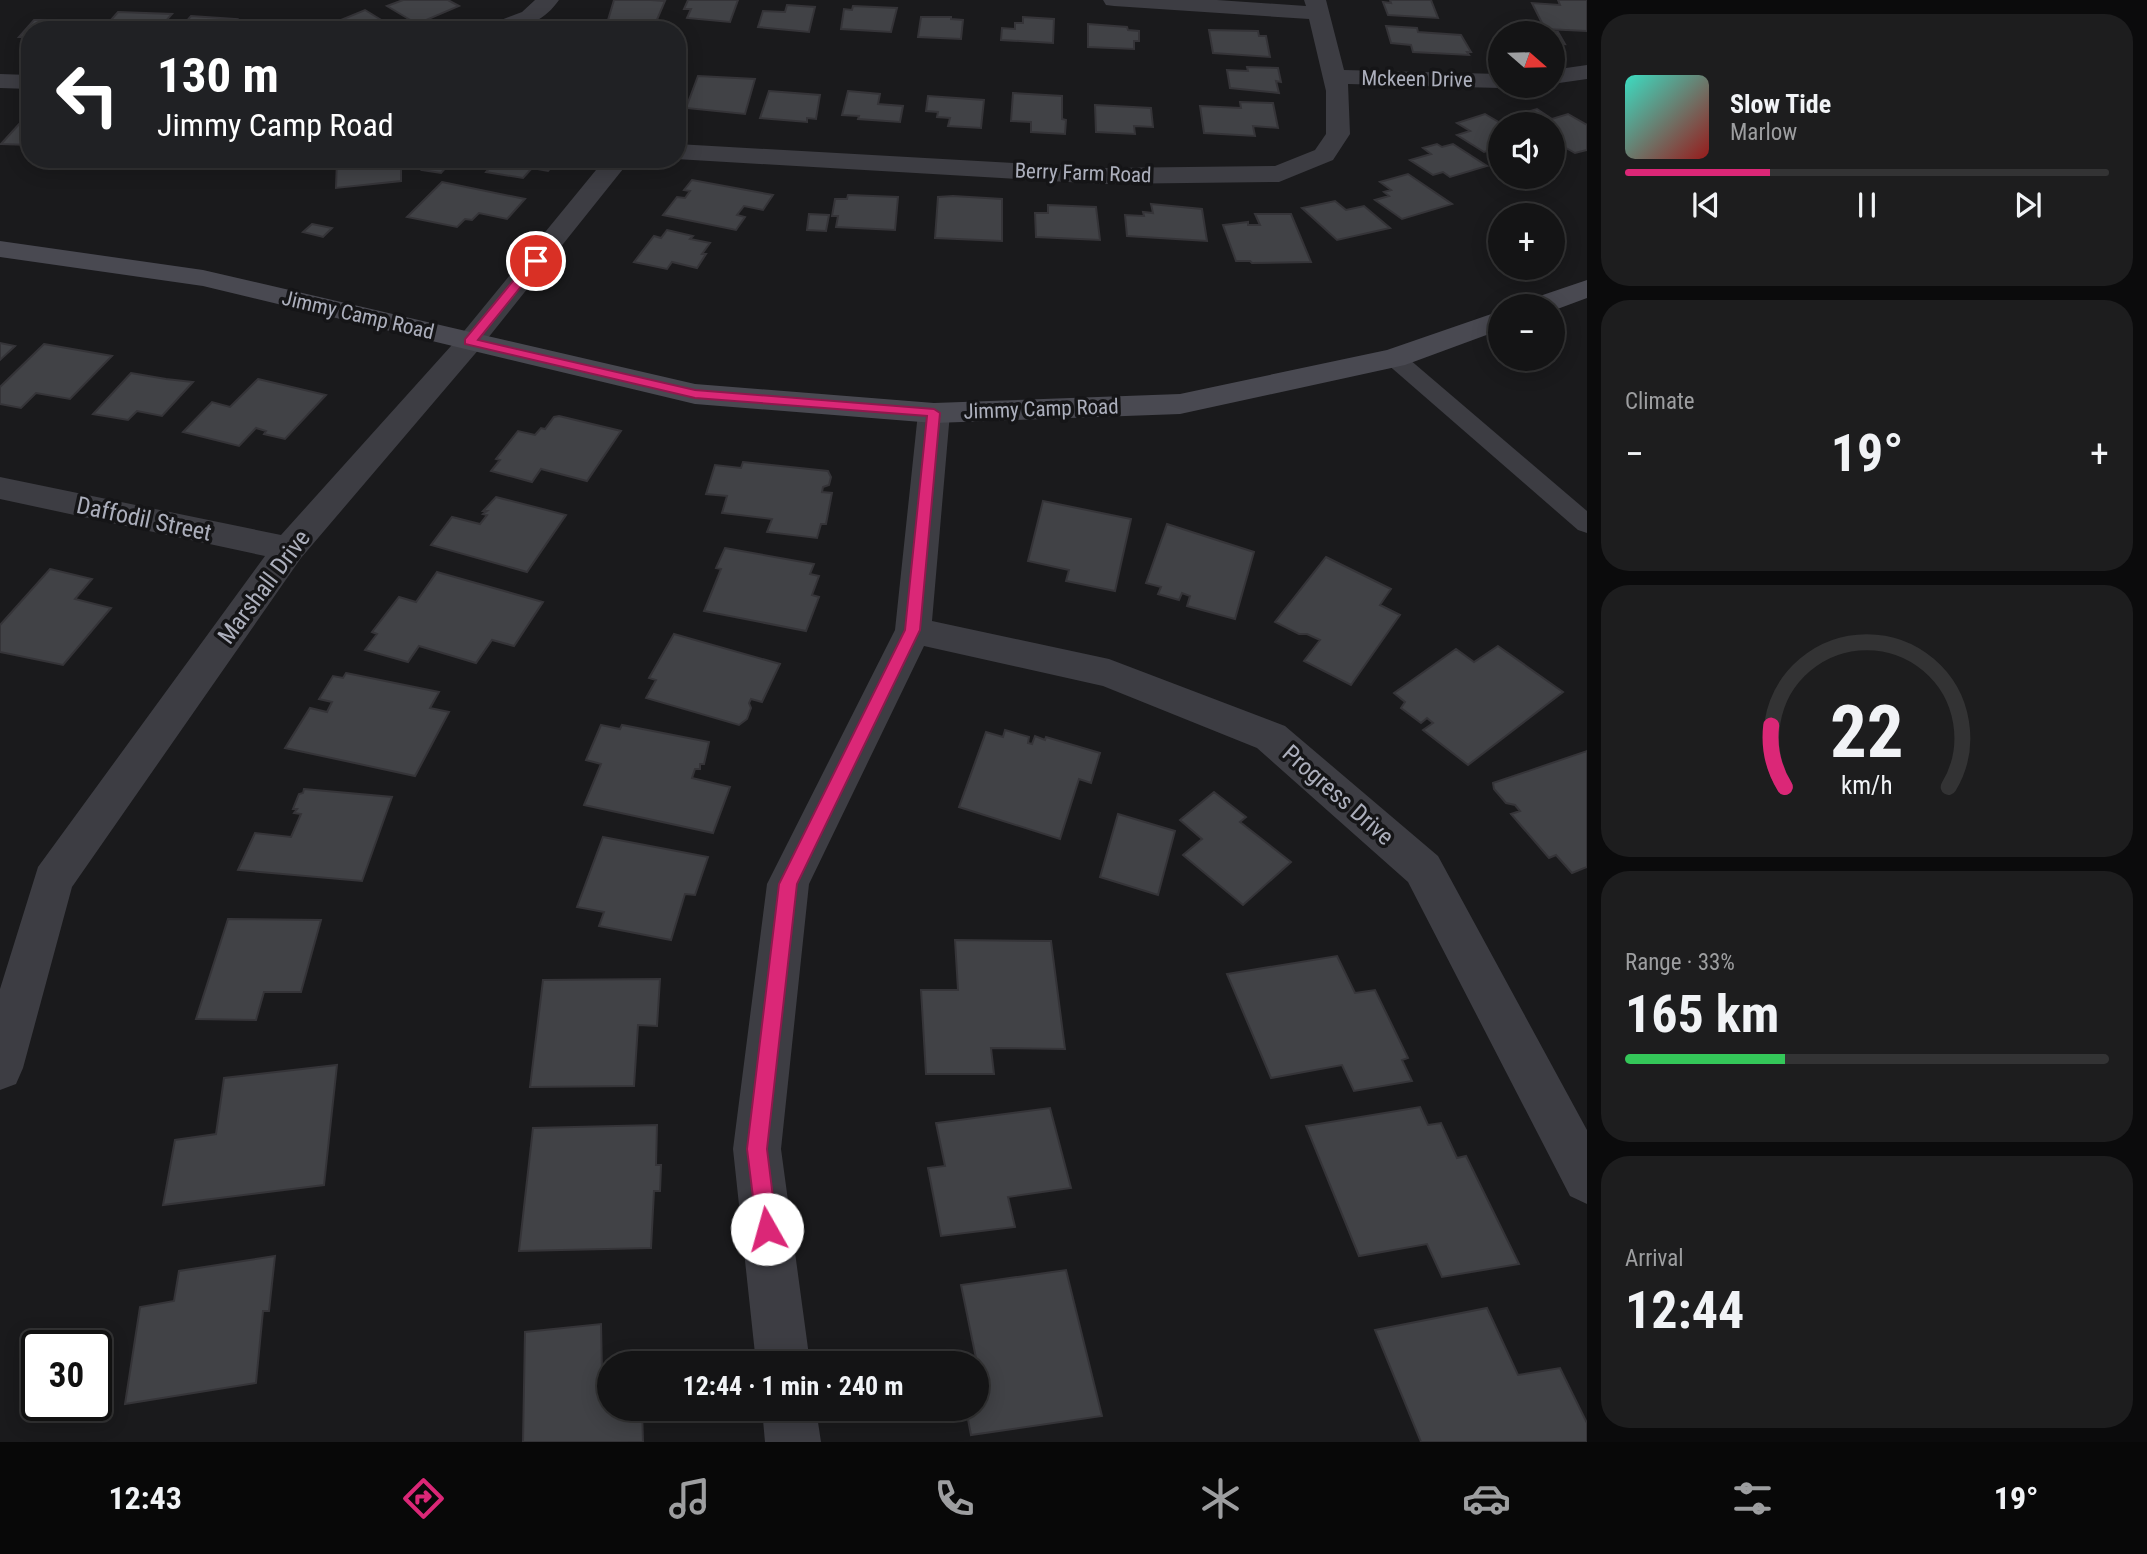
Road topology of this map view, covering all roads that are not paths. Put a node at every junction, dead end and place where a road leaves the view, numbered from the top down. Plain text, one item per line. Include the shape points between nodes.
1 (548, 0) edge
2 (1114, 0) edge
3 (1317, 7) edge
4 (520, 21) edge
5 (1587, 72) edge
6 (1565, 75) edge
7 (1334, 77) junction
8 (1488, 80) edge
9 (0, 81) edge
10 (21, 82) edge
11 (686, 153) edge
12 (613, 168) edge
13 (0, 249) edge
14 (1587, 288) edge
15 (1565, 296) edge
16 (1488, 324) edge
17 (470, 342) junction
18 (1394, 358) junction
19 (934, 413) junction
20 (0, 488) edge
21 (1587, 524) edge
22 (289, 549) junction
23 (913, 630) junction
24 (0, 1068) edge
25 (1587, 1179) edge
26 (782, 1351) edge
27 (790, 1421) edge
28 (793, 1442) edge

1 - 4 street
2 - 3 street
3 - 7 street, Berry Farm Road
5 - 6 street
7 - 8 street, Mckeen Drive
7 - 11 street, Berry Farm Road via 1338,134 1324,155 1279,174 1103,176
9 - 10 street
12 - 17 street, Marshall Drive
13 - 17 street, Jimmy Camp Road via 204,278
14 - 15 street
16 - 18 street, Jimmy Camp Road
17 - 19 street, Jimmy Camp Road via 695,394
17 - 22 street, Marshall Drive
18 - 19 street, Jimmy Camp Road via 1180,404
18 - 21 lane
19 - 23 street
20 - 22 street, Daffodil Street
22 - 24 street, Marshall Drive via 53,880
23 - 25 street, Progress Drive via 1109,673 1271,737 1423,869
23 - 26 street via 788,884 757,1149
27 - 28 street

